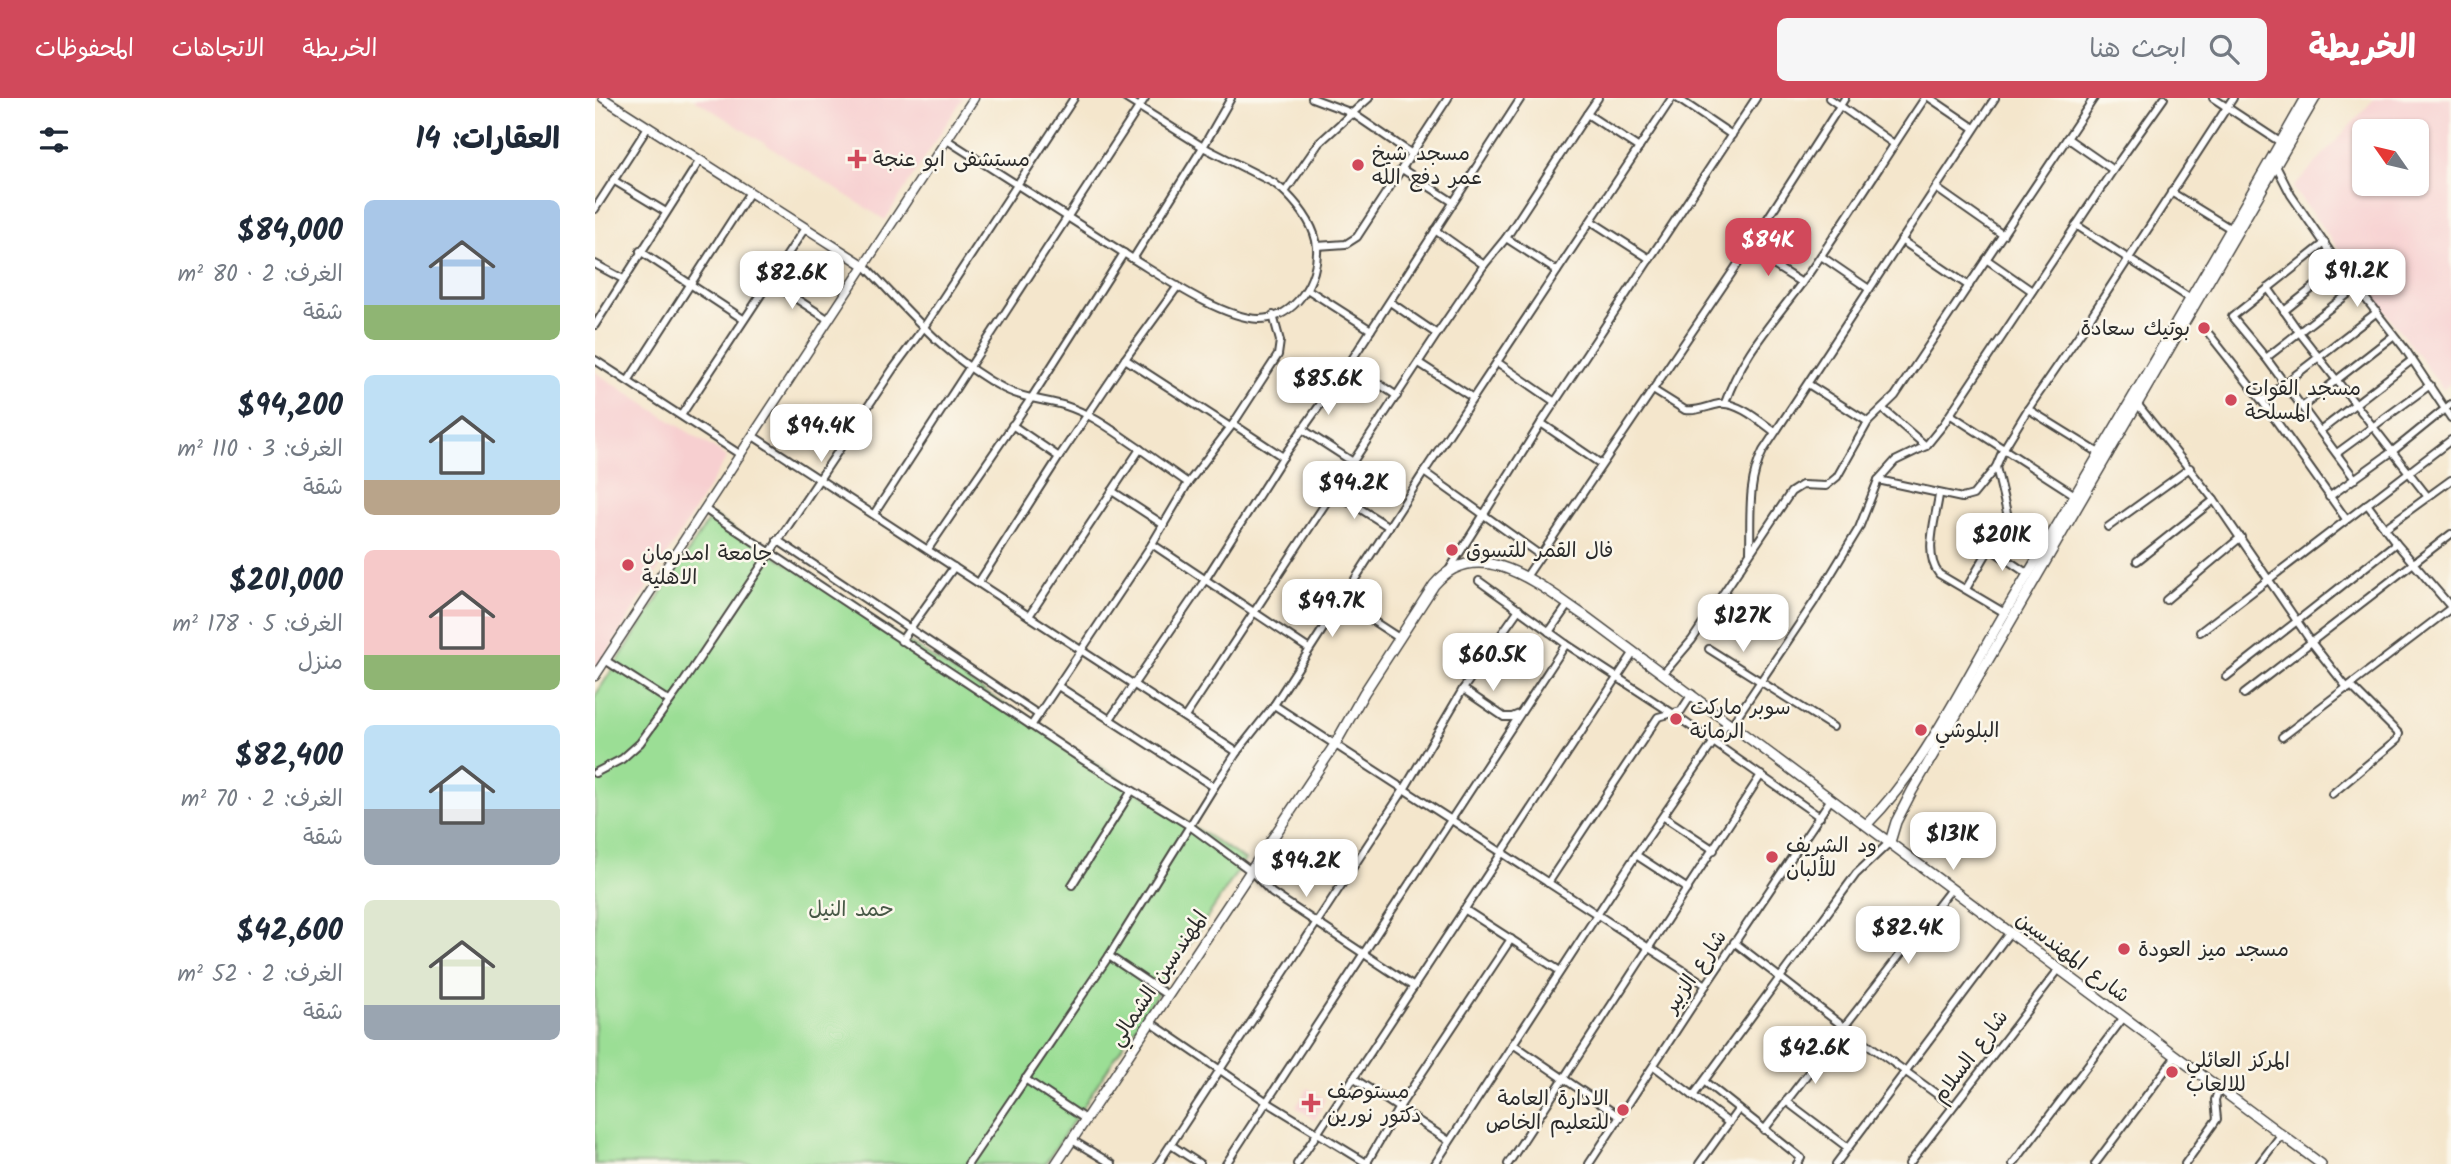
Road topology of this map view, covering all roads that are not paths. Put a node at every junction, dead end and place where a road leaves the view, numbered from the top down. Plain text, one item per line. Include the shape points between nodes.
1 (603, 98) edge
2 (974, 98) edge
3 (1074, 98) edge
4 (1125, 98) edge
5 (1145, 98) edge
6 (1231, 98) edge
7 (1312, 98) edge
8 (1369, 98) edge
9 (1448, 98) edge
10 (1521, 98) edge
11 (1598, 98) edge
12 (1674, 98) edge
13 (1756, 98) edge
14 (1829, 98) edge
15 (1845, 98) edge
16 (1925, 98) edge
17 (1930, 98) edge
18 (1995, 98) edge
19 (2094, 98) edge
20 (2164, 98) edge
21 (2213, 98) edge
22 (2232, 98) edge
23 (2306, 98) edge
24 (2315, 98) edge
25 (1840, 106) junction
26 (1139, 107) junction
27 (2227, 108) junction
28 (1352, 113) junction
29 (1587, 114) junction
30 (648, 127) junction
31 (1974, 128) junction
32 (1732, 135) junction
33 (2067, 138) junction
34 (947, 140) junction
35 (2280, 142) junction
36 (1894, 144) junction
37 (1203, 147) junction
38 (1639, 148) junction
39 (1412, 154) junction
40 (700, 160) junction
41 (2274, 163) junction
42 (1402, 169) junction
43 (2113, 170) junction
44 (613, 180) junction
45 (1017, 184) junction
46 (1935, 188) junction
47 (750, 192) junction
48 (1285, 192) junction
49 (2171, 192) junction
50 (1453, 202) junction
51 (595, 209) edge
52 (666, 212) junction
53 (1068, 218) junction
54 (1591, 221) junction
55 (2076, 225) junction
56 (805, 228) junction
57 (2231, 229) junction
58 (1435, 230) junction
59 (2003, 235) junction
60 (1506, 238) junction
61 (1901, 240) junction
62 (2325, 243) junction
63 (1317, 246) junction
64 (1748, 249) junction
65 (641, 251) junction
66 (1124, 253) junction
67 (1821, 256) junction
68 (1133, 259) junction
69 (1650, 259) junction
70 (1986, 259) junction
71 (2127, 260) junction
72 (595, 264) edge
73 (1484, 265) junction
74 (865, 266) junction
75 (2340, 266) junction
76 (1557, 271) junction
77 (623, 279) junction
78 (769, 281) junction
79 (1802, 283) junction
80 (691, 285) junction
81 (1178, 286) junction
82 (1969, 286) junction
83 (2357, 287) junction
84 (2267, 288) junction
85 (1307, 289) junction
86 (1869, 289) junction
87 (2032, 291) junction
88 (2191, 299) junction
89 (1390, 302) junction
90 (2284, 311) junction
91 (2377, 312) junction
92 (1273, 316) junction
93 (743, 319) junction
94 (829, 320) junction
95 (595, 325) edge
96 (925, 327) junction
97 (1371, 330) junction
98 (2299, 332) junction
99 (1437, 334) junction
100 (2210, 335) dead end
101 (2393, 336) junction
102 (2266, 358) junction
103 (2319, 358) junction
104 (1125, 359) junction
105 (595, 360) edge
106 (2412, 360) junction
107 (1497, 362) junction
108 (1419, 363) junction
109 (1349, 364) junction
110 (970, 367) junction
111 (628, 381) junction
112 (2337, 381) junction
113 (1808, 384) junction
114 (2285, 384) junction
115 (2430, 385) junction
116 (1653, 390) junction
117 (1397, 396) junction
118 (1032, 397) junction
119 (1473, 398) junction
120 (2136, 401) junction
121 (2262, 401) junction
122 (1555, 402) junction
123 (1725, 403) junction
124 (2355, 404) junction
125 (2448, 406) edge
126 (2302, 407) junction
127 (1883, 409) junction
128 (2028, 409) junction
129 (682, 414) junction
130 (1088, 414) junction
131 (1951, 415) junction
132 (2451, 418) edge
133 (1868, 422) junction
134 (1541, 423) junction
135 (1011, 425) junction
136 (1231, 426) junction
137 (2373, 426) junction
138 (1302, 429) junction
139 (2320, 431) junction
140 (1775, 432) junction
141 (753, 436) junction
142 (2451, 440) edge
143 (1926, 446) junction
144 (1140, 449) junction
145 (2003, 450) junction
146 (2393, 451) junction
147 (2099, 453) junction
148 (2337, 453) junction
149 (741, 455) junction
150 (1059, 457) junction
151 (1283, 457) junction
152 (1353, 462) junction
153 (1601, 464) junction
154 (1996, 467) junction
155 (2190, 468) junction
156 (1424, 472) junction
157 (2409, 472) junction
158 (819, 479) junction
159 (2355, 479) junction
160 (1878, 480) junction
161 (2451, 480) edge
162 (1188, 483) junction
163 (1112, 491) junction
164 (1334, 492) junction
165 (1939, 495) junction
166 (2075, 495) junction
167 (2329, 496) junction
168 (2428, 496) junction
169 (2214, 500) junction
170 (2367, 503) junction
171 (706, 510) junction
172 (874, 514) junction
173 (1485, 515) junction
174 (2346, 519) junction
175 (1164, 525) junction
176 (1389, 527) junction
177 (2108, 527) dead end
178 (2385, 528) junction
179 (2451, 534) edge
180 (2241, 537) junction
181 (777, 540) junction
182 (2396, 543) junction
183 (1152, 544) junction
184 (928, 549) junction
185 (1991, 549) junction
186 (769, 552) junction
187 (1750, 553) junction
188 (1540, 555) junction
189 (2137, 561) dead end
190 (2412, 563) junction
191 (954, 567) junction
192 (1449, 570) junction
193 (2028, 574) junction
194 (1525, 577) junction
195 (2269, 577) junction
196 (1205, 580) junction
197 (979, 582) junction
198 (1479, 582) dead end
199 (1966, 589) junction
200 (2023, 592) junction
201 (1341, 600) junction
202 (2166, 600) dead end
203 (1568, 605) junction
204 (1519, 608) junction
205 (2451, 608) edge
206 (1255, 613) junction
207 (2005, 613) junction
208 (1029, 616) junction
209 (2297, 620) junction
210 (909, 630) junction
211 (1549, 632) junction
212 (2200, 632) dead end
213 (1399, 638) junction
214 (901, 641) junction
215 (2312, 643) junction
216 (1566, 644) junction
217 (1082, 649) junction
218 (1309, 649) junction
219 (1709, 649) dead end
220 (1634, 652) junction
221 (605, 660) junction
222 (1663, 674) junction
223 (595, 676) edge
224 (2226, 677) dead end
225 (1616, 678) junction
226 (1761, 681) junction
227 (1134, 684) junction
228 (1058, 686) junction
229 (2350, 687) junction
230 (1463, 690) junction
231 (1692, 694) junction
232 (2244, 694) dead end
233 (1961, 697) junction
234 (669, 701) junction
235 (1274, 705) junction
236 (1521, 713) junction
237 (1672, 713) junction
238 (1039, 715) junction
239 (1185, 718) junction
240 (1109, 719) junction
241 (1730, 723) junction
242 (1031, 726) junction
243 (1833, 727) dead end
244 (2282, 737) dead end
245 (1713, 744) junction
246 (1334, 746) junction
247 (1237, 752) junction
248 (595, 773) edge
249 (1761, 775) junction
250 (1214, 787) junction
251 (1405, 788) junction
252 (1131, 792) junction
253 (2332, 794) dead end
254 (1831, 799) junction
255 (1664, 817) junction
256 (1820, 817) junction
257 (1451, 818) junction
258 (1867, 824) junction
259 (1190, 826) junction
260 (1890, 842) junction
261 (1714, 850) junction
262 (1501, 851) junction
263 (1636, 855) junction
264 (1251, 871) junction
265 (1548, 883) junction
266 (1072, 885) dead end
267 (1688, 889) junction
268 (1951, 890) junction
269 (1464, 909) junction
270 (1597, 915) junction
271 (1316, 923) junction
272 (2010, 932) junction
273 (1511, 939) junction
274 (1734, 943) junction
275 (1648, 946) junction
276 (1363, 952) junction
277 (1109, 956) junction
278 (2059, 969) junction
279 (1560, 971) junction
280 (1781, 978) junction
281 (1706, 985) junction
282 (1413, 987) junction
283 (1167, 995) junction
284 (2124, 1017) junction
285 (1150, 1022) junction
286 (1844, 1027) junction
287 (1513, 1044) junction
288 (2176, 1056) junction
289 (1654, 1066) junction
290 (1220, 1069) junction
291 (1906, 1073) junction
292 (1563, 1077) junction
293 (1353, 1078) junction
294 (1025, 1079) junction
295 (1705, 1082) junction
296 (2219, 1088) junction
297 (1693, 1096) junction
298 (1786, 1101) junction
299 (1267, 1102) junction
300 (1953, 1106) junction
301 (1398, 1110) junction
302 (1738, 1110) junction
303 (1620, 1117) junction
304 (1085, 1119) junction
305 (1728, 1123) junction
306 (1764, 1130) junction
307 (1317, 1132) junction
308 (2281, 1135) junction
309 (1072, 1140) junction
310 (1449, 1141) junction
311 (1171, 1145) junction
312 (1847, 1147) junction
313 (1701, 1163) edge
314 (968, 1164) edge
315 (1056, 1164) edge
316 (1112, 1164) edge
317 (1158, 1164) edge
318 (1200, 1164) edge
319 (1226, 1164) edge
320 (1297, 1164) edge
321 (1367, 1164) edge
322 (1435, 1164) edge
323 (1508, 1164) edge
324 (1589, 1164) edge
325 (1797, 1164) edge
326 (1836, 1164) edge
327 (1909, 1164) edge
328 (2013, 1164) edge
329 (2095, 1164) edge
330 (2185, 1164) edge
331 (2259, 1164) edge
332 (2321, 1164) edge

1 - 30 street
2 - 34 street
3 - 45 street
4 - 26 street
5 - 26 street
6 - 37 street
7 - 28 street
8 - 28 street
9 - 39 street
10 - 50 street
11 - 29 street
12 - 32 street
12 - 38 street
13 - 32 street
14 - 25 street
15 - 25 street
16 - 36 street
17 - 31 street
18 - 31 street
19 - 33 street
20 - 43 street
21 - 27 street
22 - 27 street
23 - 35 main road
24 - 41 main road
25 - 36 street
25 - 64 street
26 - 37 street
26 - 53 street
27 - 35 street
27 - 49 street
28 - 39 street
28 - 48 street via 1319,143
29 - 38 street
29 - 60 street
30 - 40 street
30 - 44 street
31 - 46 street
32 - 69 street
33 - 43 street
33 - 59 street
34 - 45 street
34 - 74 street
35 - 41 main road
36 - 67 street
37 - 48 street
37 - 68 street
38 - 54 street
39 - 42 street
40 - 47 street
40 - 52 street
41 - 57 main road
41 - 62 street
41 - 120 main road
42 - 50 street
42 - 63 street via 1353,241
43 - 55 street
44 - 51 street
44 - 52 street
45 - 53 street
45 - 96 street
46 - 59 street
46 - 61 street
47 - 56 street
47 - 80 street
48 - 63 street via 1306,218
49 - 57 street
49 - 71 street
50 - 58 street
52 - 65 street
53 - 66 street
53 - 110 street
54 - 69 street
54 - 76 street
55 - 71 street
55 - 87 street
56 - 74 street
56 - 78 street
57 - 88 main road
58 - 73 street
58 - 89 street
59 - 70 street
60 - 73 street
60 - 76 street
61 - 82 street
61 - 86 street
62 - 75 street
62 - 84 street
63 - 85 street
64 - 79 street
64 - 116 street
65 - 77 street
65 - 80 street
66 - 68 street
66 - 118 street
67 - 79 street
67 - 86 street
68 - 81 street
69 - 122 street
70 - 82 street
70 - 87 street
71 - 88 street
71 - 128 street
72 - 77 street
73 - 99 street
74 - 94 street
74 - 96 street
75 - 83 street
75 - 90 street
76 - 107 street
77 - 95 street
78 - 93 street
78 - 94 street
79 - 123 street via 1734,377
80 - 93 street
80 - 111 street
81 - 92 street via 1239,315
81 - 104 street
82 - 127 street
83 - 91 street
83 - 98 street
84 - 90 street
84 - 102 street via 2232,317
85 - 92 street via 1284,312
85 - 97 street
86 - 113 street
87 - 131 street
88 - 120 main road
89 - 97 street
89 - 99 street
90 - 98 street
91 - 101 street
91 - 103 street
92 - 136 street via 1280,349
93 - 129 street
94 - 141 street
96 - 110 street
96 - 158 street
97 - 109 street
98 - 102 street
98 - 103 street
99 - 108 street
100 - 121 street
101 - 106 street
101 - 112 street
102 - 114 street
103 - 112 street
103 - 114 street
104 - 130 street
104 - 136 street
105 - 111 street
106 - 115 street
106 - 124 street
107 - 119 street
107 - 122 street
108 - 117 street
108 - 119 street
109 - 117 street
109 - 138 street
110 - 118 street via 1007,391
110 - 172 street
111 - 129 street
112 - 124 street
112 - 126 street
113 - 133 street
113 - 140 street
114 - 121 street
114 - 126 street
115 - 125 street
115 - 137 street
116 - 123 street via 1685,410
116 - 153 street
117 - 152 street
118 - 130 street
118 - 135 street
119 - 156 street
120 - 147 main road
120 - 155 street
120 - 200 main road
121 - 167 street
122 - 134 street
123 - 140 street
124 - 137 street
124 - 139 street
125 - 132 street
125 - 146 street
126 - 139 street
127 - 133 street
127 - 143 street
128 - 145 street
128 - 147 street
129 - 149 street
130 - 144 street
130 - 150 street
131 - 143 street
131 - 145 street
133 - 187 street via 1833,482 1793,490
134 - 153 street
134 - 173 street
135 - 150 street
135 - 184 street
136 - 151 street
136 - 162 street
137 - 146 street
137 - 148 street
138 - 151 street
138 - 152 street
139 - 148 street
140 - 187 street via 1754,473
141 - 149 street
141 - 158 street
142 - 157 street
143 - 160 street via 1895,461
144 - 162 street
144 - 163 street
145 - 154 street
145 - 166 street
146 - 157 street
146 - 159 street
147 - 166 main road
148 - 159 street
149 - 171 street
150 - 197 street
151 - 196 street
152 - 164 street
153 - 188 street
154 - 165 street via 1973,495
154 - 185 street via 2008,517
155 - 169 street
155 - 177 street
156 - 173 street
156 - 176 street
157 - 168 street
157 - 170 street
158 - 172 street
158 - 181 street
159 - 167 street
160 - 165 street
160 - 226 street via 1859,528
161 - 168 street
162 - 175 street
163 - 175 street
163 - 208 street
164 - 176 street
164 - 206 street
165 - 199 street via 1933,562 1940,574
166 - 193 main road
167 - 174 street
168 - 178 street
169 - 180 street
169 - 189 street
170 - 174 street
170 - 178 street
171 - 186 street
171 - 221 street
172 - 184 street
173 - 188 street
173 - 192 street
174 - 195 street
175 - 183 street
176 - 201 street
178 - 182 street
179 - 190 street
180 - 195 street
180 - 202 street
181 - 186 street
181 - 210 street
182 - 190 street
182 - 209 street
183 - 196 street
183 - 217 street
184 - 191 street
185 - 193 street
185 - 199 street
186 - 214 street
186 - 234 street
187 - 222 street via 1697,633
188 - 194 street
190 - 205 street
190 - 215 street
191 - 197 street
191 - 210 street
192 - 194 main road via 1490,564
192 - 213 main road, المهندسين الشمالي
193 - 200 main road
194 - 203 main road
195 - 209 street
195 - 212 street
196 - 206 street
196 - 227 street
197 - 208 street
198 - 204 street
199 - 207 street
200 - 207 main road
200 - 233 main road
201 - 213 street
201 - 218 street
203 - 211 street
203 - 220 main road, شارع المهندسين
204 - 211 street
204 - 230 street
205 - 229 street
206 - 218 street
206 - 239 street
207 - 233 main road
208 - 217 street
209 - 215 street
209 - 224 street
210 - 214 street
210 - 238 street
211 - 216 street
213 - 246 main road, المهندسين الشمالي
214 - 242 street
215 - 229 street
215 - 232 street
216 - 225 street
216 - 236 street
217 - 227 street
217 - 228 street
218 - 235 street
219 - 226 street
220 - 222 main road, شارع المهندسين
220 - 225 street
221 - 223 street
221 - 234 street
222 - 231 main road, شارع المهندسين
225 - 237 street
225 - 262 street
226 - 241 street
226 - 243 street
227 - 239 street
227 - 240 street
228 - 238 street
228 - 240 street
229 - 244 street
229 - 253 street via 2399,734
230 - 236 street via 1504,717
230 - 251 street
231 - 237 street via 1681,711
231 - 241 main road, شارع المهندسين
233 - 258 main road via 1896,792
233 - 260 main road
234 - 248 street via 636,747
235 - 246 street
235 - 247 street
236 - 257 street
237 - 245 street
237 - 265 street via 1658,717
238 - 242 street
239 - 247 street
240 - 250 street
241 - 245 street
241 - 254 main road, شارع المهندسين
242 - 252 street
245 - 249 street
245 - 255 street
246 - 251 street
246 - 264 main road, المهندسين الشمالي
247 - 250 street
249 - 256 street
249 - 261 street
250 - 259 street
251 - 257 street
251 - 271 street
252 - 259 street
252 - 266 street
254 - 256 street, شارع الزبير
254 - 258 main road, شارع المهندسين
255 - 261 street
255 - 263 street
256 - 274 street, شارع الزبير
257 - 262 street
257 - 276 street
258 - 260 main road, شارع المهندسين
259 - 264 street
259 - 277 street
260 - 268 main road, شارع المهندسين
260 - 280 street via 1856,874
261 - 267 street
262 - 265 street
262 - 269 street
263 - 267 street
263 - 270 street
264 - 271 street via 1272,893
264 - 283 main road, المهندسين الشمالي
265 - 270 street
267 - 275 street
268 - 272 main road, شارع المهندسين
268 - 286 street
269 - 273 street
269 - 282 street
270 - 275 street
270 - 279 street
271 - 276 street
271 - 290 street
272 - 278 main road, شارع المهندسين
272 - 291 street
273 - 279 street
273 - 301 street
274 - 280 street
274 - 281 street, شارع الزبير
275 - 281 street
275 - 292 street
276 - 282 street
276 - 299 street
277 - 283 street
277 - 294 street
278 - 284 main road, شارع المهندسين
278 - 300 street, شارع السلام
279 - 287 street
280 - 286 street
280 - 295 street
281 - 289 street, شارع الزبير
282 - 293 street
283 - 285 main road, المهندسين الشمالي
284 - 288 main road, شارع المهندسين
284 - 328 street
285 - 290 street
285 - 304 main road, المهندسين الشمالي
286 - 291 street
286 - 298 street
287 - 292 street
287 - 310 street
288 - 296 main road, شارع المهندسين
288 - 329 street
289 - 297 street
289 - 303 street, شارع الزبير
290 - 299 street
290 - 311 street
291 - 300 street
291 - 312 street
292 - 303 street
292 - 323 street
293 - 301 street
293 - 307 street
294 - 304 street
294 - 314 street
295 - 297 street
295 - 302 street
296 - 308 main road, شارع المهندسين
296 - 330 street via 2217,1119
297 - 305 street
298 - 306 street
298 - 312 street
299 - 307 street
299 - 319 street
300 - 327 street, شارع السلام
301 - 310 street
301 - 321 street
302 - 305 street
302 - 306 street
303 - 324 street, شارع الزبير
304 - 309 main road, المهندسين الشمالي
305 - 313 street
306 - 325 street via 1801,1158
307 - 320 street
307 - 321 street
308 - 331 street
308 - 332 main road, شارع المهندسين
309 - 315 main road, المهندسين الشمالي
309 - 316 street
310 - 322 street
311 - 317 street
311 - 318 street
312 - 326 street

